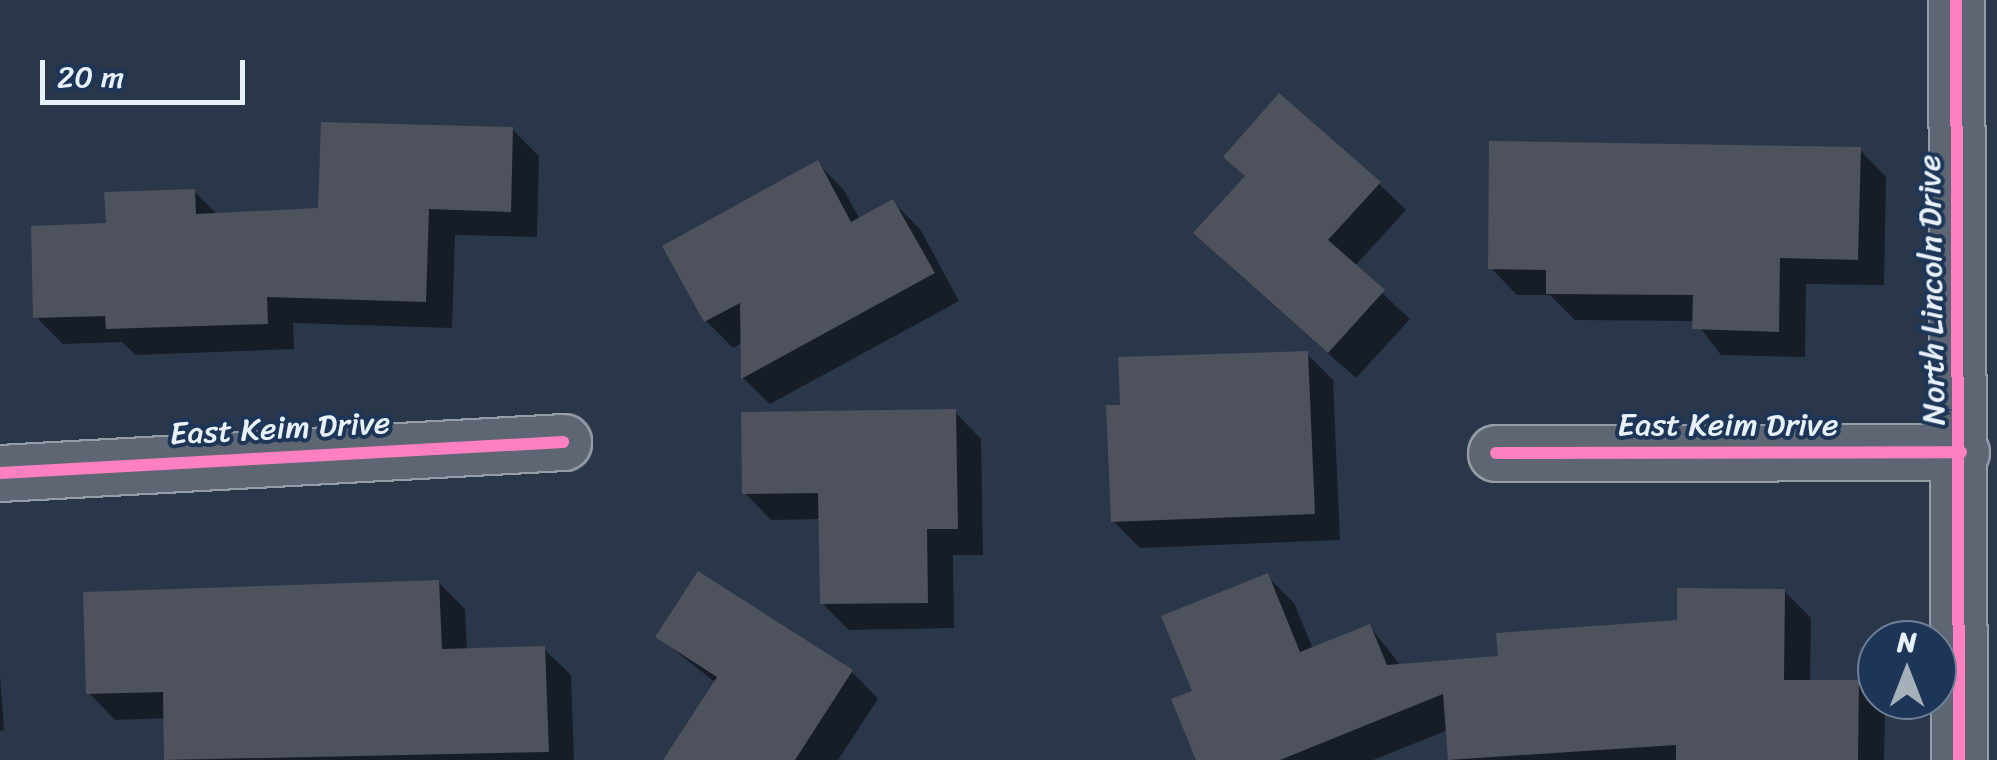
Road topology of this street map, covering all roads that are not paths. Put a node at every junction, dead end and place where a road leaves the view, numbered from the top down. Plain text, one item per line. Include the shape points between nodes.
1 (1956, 0) edge
2 (563, 442) dead end
3 (1961, 452) junction
4 (1496, 453) dead end
5 (0, 474) edge
6 (1959, 760) edge

1 - 3 street, North Lincoln Drive
2 - 5 street, East Keim Drive
3 - 4 street, East Keim Drive
3 - 6 street, North Lincoln Drive

